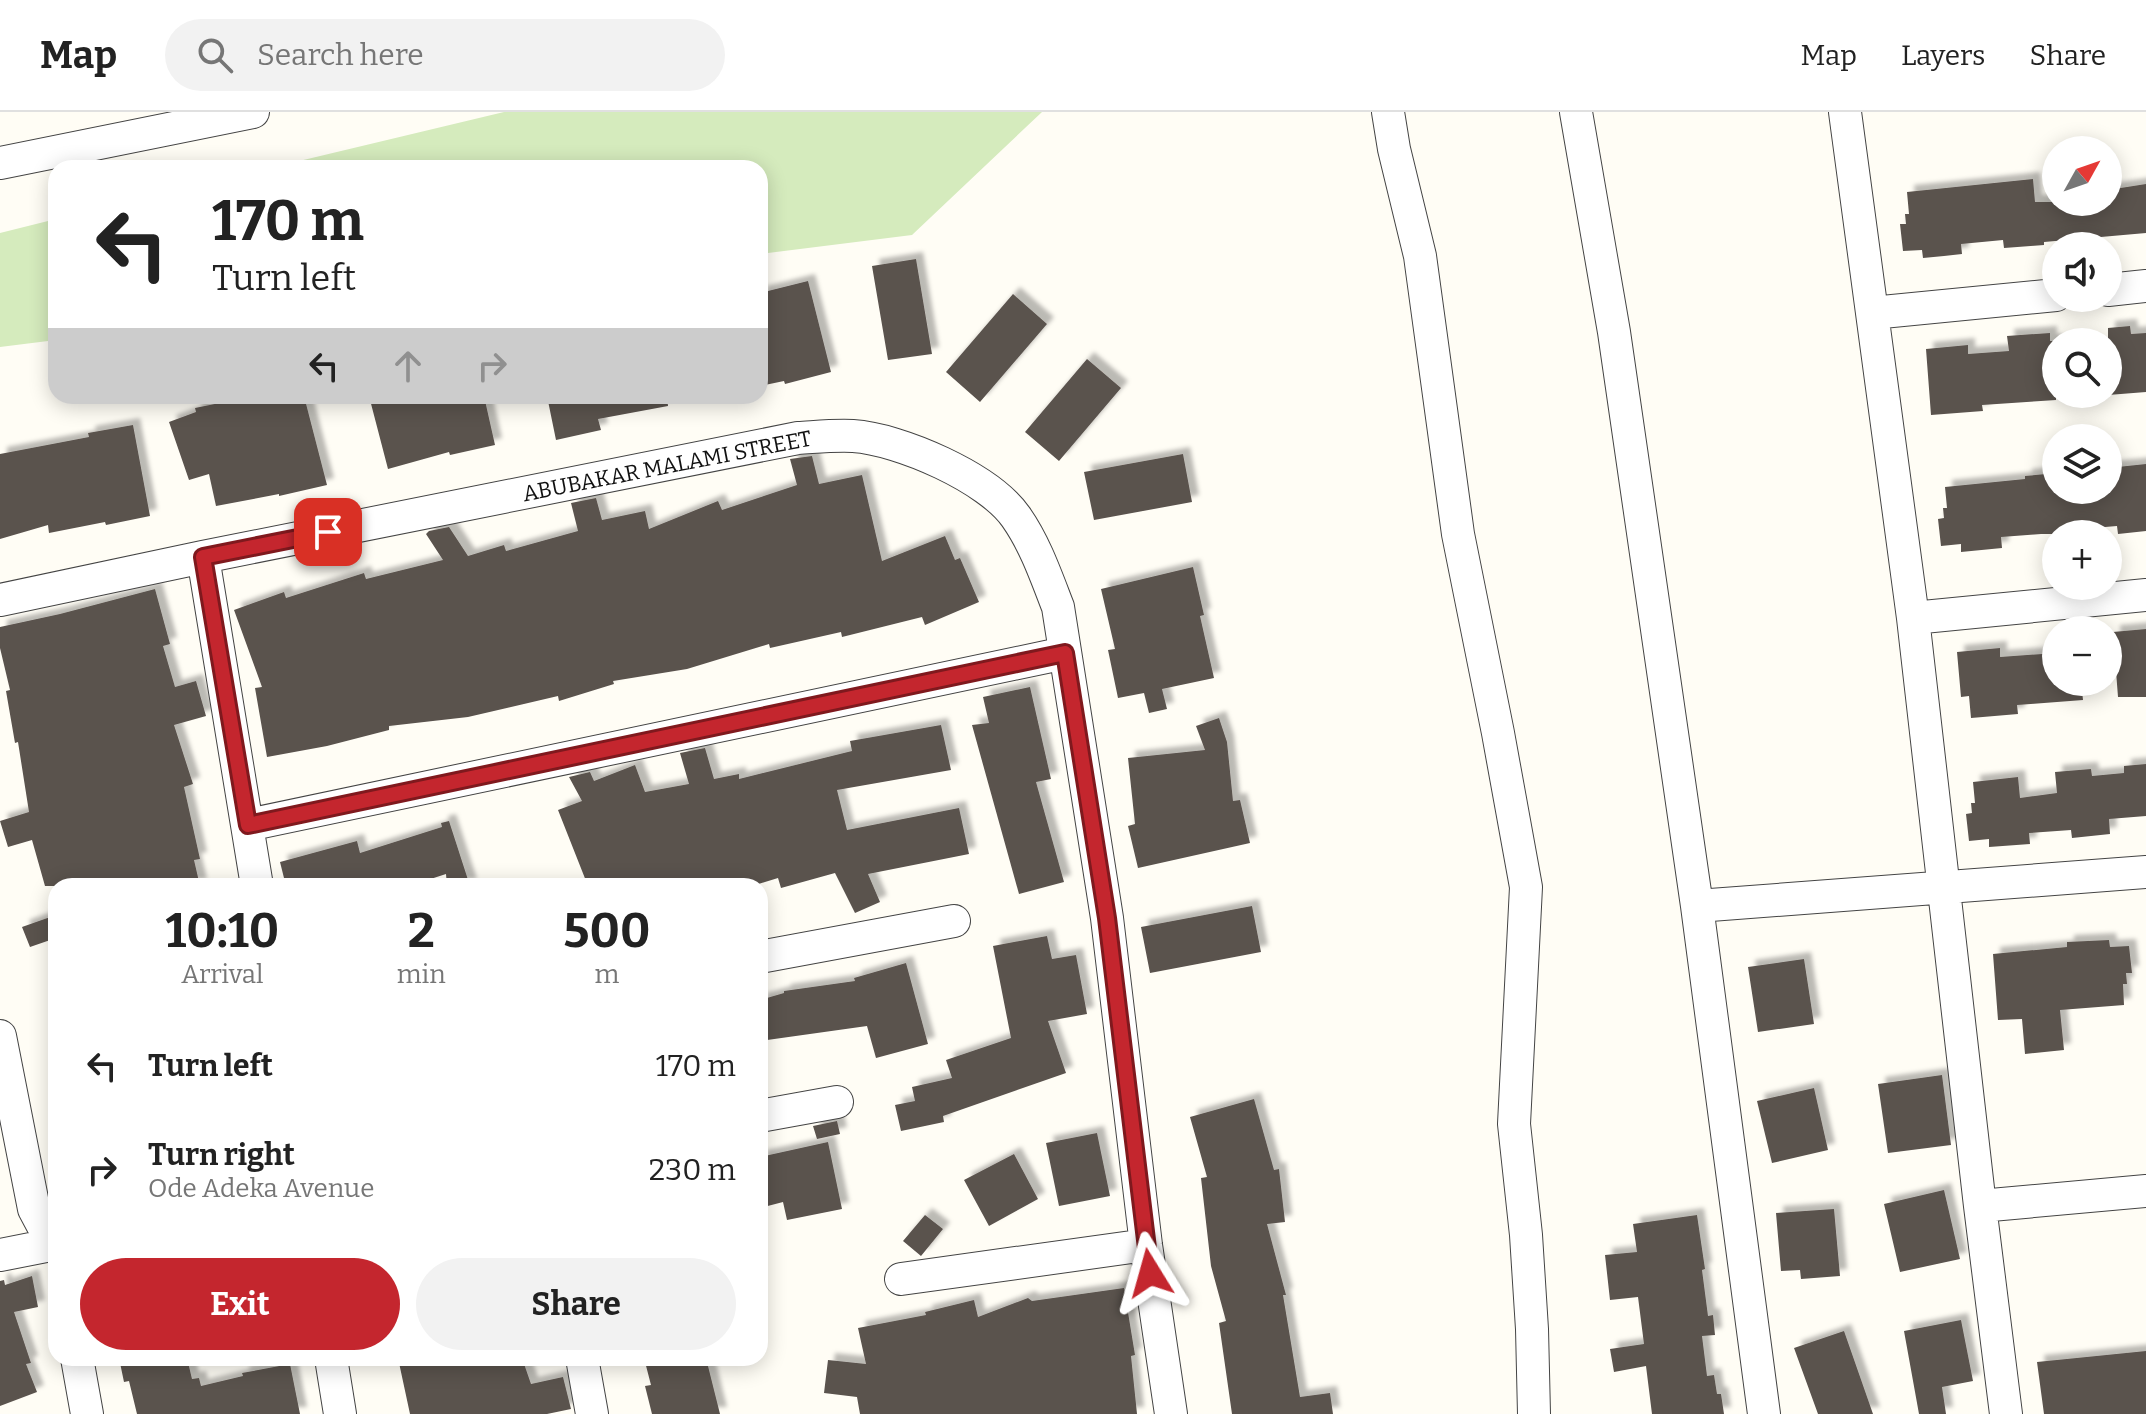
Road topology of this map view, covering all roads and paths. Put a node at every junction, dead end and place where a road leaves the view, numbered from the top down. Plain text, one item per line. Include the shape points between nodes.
1 (253, 112) edge
2 (1388, 112) edge
3 (1576, 112) edge
4 (1845, 112) edge
5 (0, 163) edge
6 (2146, 286) edge
7 (2122, 289) edge
8 (2042, 296) edge
9 (1872, 313) junction
10 (203, 557) junction
11 (2146, 595) edge
12 (0, 600) edge
13 (1913, 618) junction
14 (1065, 653) junction
15 (248, 825) junction
16 (2146, 872) edge
17 (256, 878) edge
18 (1944, 887) junction
19 (1697, 906) junction
20 (954, 921) dead end
21 (768, 956) edge
22 (0, 1036) edge
23 (837, 1102) dead end
24 (768, 1115) edge
25 (2146, 1191) edge
26 (1980, 1206) junction
27 (48, 1232) edge
28 (48, 1245) edge
29 (1146, 1245) junction
30 (0, 1255) edge
31 (901, 1279) dead end
32 (78, 1366) edge
33 (332, 1366) edge
34 (583, 1366) edge
35 (87, 1414) edge
36 (340, 1414) edge
37 (592, 1414) edge
38 (1171, 1414) edge
39 (1534, 1414) edge
40 (1764, 1414) edge
41 (2006, 1414) edge

1 - 5 street
2 - 39 street via 1420,256 1458,534 1526,887 1514,1124 1526,1235
3 - 19 street via 1614,332
4 - 9 street
6 - 7 street
8 - 9 street
9 - 13 street
10 - 12 street, ABUBAKAR MALAMI STREET
10 - 14 street, ABUBAKAR MALAMI STREET via 798,438 854,436 936,459 981,485 1015,515 1040,558 1058,607
10 - 15 street
11 - 13 street
13 - 18 street
14 - 15 street
14 - 29 street, ABUBAKAR MALAMI STREET via 1107,918
15 - 17 street
16 - 18 street
18 - 19 street
18 - 26 street
19 - 40 street
20 - 21 street
22 - 27 street via 34,1209
23 - 24 street
25 - 26 street
26 - 41 street
28 - 30 street
29 - 31 street
29 - 38 street, ABUBAKAR MALAMI STREET
32 - 35 street
33 - 36 street
34 - 37 street

